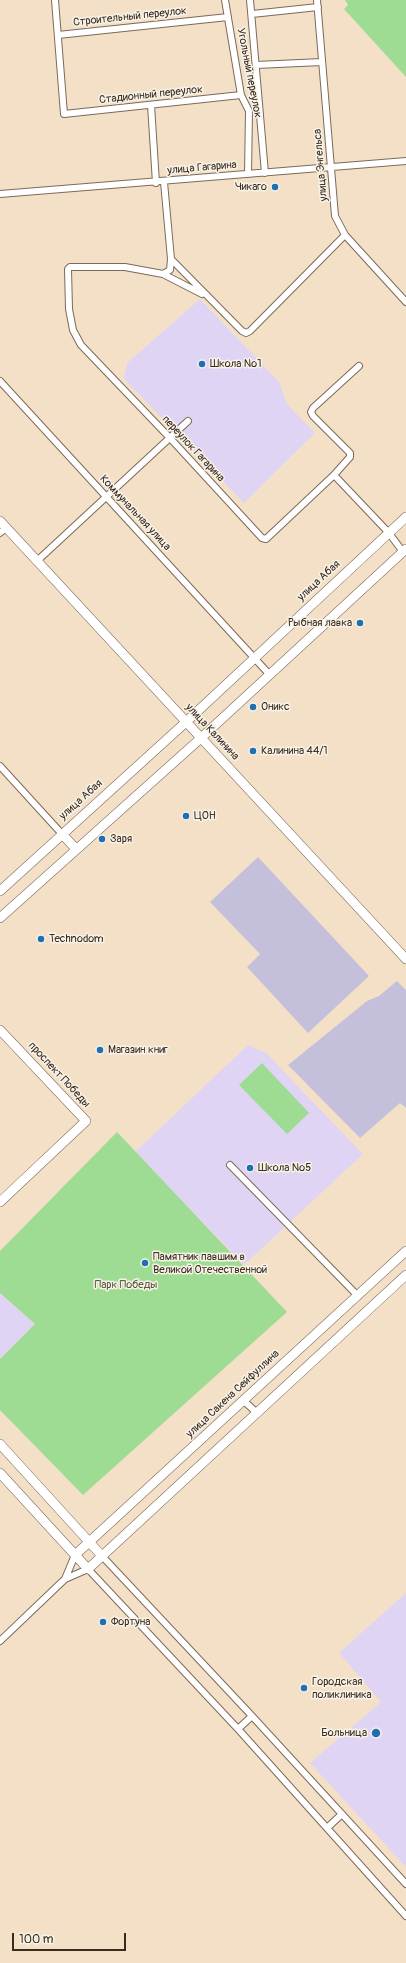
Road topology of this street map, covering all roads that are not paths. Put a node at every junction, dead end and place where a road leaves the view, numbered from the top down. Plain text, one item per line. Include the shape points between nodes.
1 (55, 0) edge
2 (226, 0) edge
3 (250, 0) edge
4 (317, 0) edge
5 (318, 7) junction
6 (252, 14) junction
7 (228, 17) junction
8 (58, 35) junction
9 (322, 62) junction
10 (256, 65) junction
11 (241, 95) junction
12 (151, 105) junction
13 (406, 161) edge
14 (331, 168) junction
15 (265, 173) junction
16 (248, 174) junction
17 (156, 182) junction
18 (164, 182) junction
19 (0, 194) edge
20 (345, 235) junction
21 (171, 259) junction
22 (163, 274) junction
23 (207, 297) junction
24 (406, 302) edge
25 (359, 366) dead end
26 (0, 381) edge
27 (188, 421) dead end
28 (169, 438) junction
29 (334, 474) junction
30 (106, 497) junction
31 (406, 517) edge
32 (2, 527) edge
33 (389, 533) junction
34 (404, 551) edge
35 (37, 561) junction
36 (254, 658) junction
37 (270, 674) junction
38 (186, 722) junction
39 (201, 738) junction
40 (0, 766) edge
41 (62, 834) junction
42 (76, 849) junction
43 (0, 891) edge
44 (0, 918) edge
45 (406, 959) edge
46 (0, 1030) edge
47 (230, 1165) dead end
48 (0, 1202) edge
49 (406, 1251) edge
50 (406, 1275) edge
51 (357, 1295) junction
52 (244, 1401) junction
53 (257, 1413) junction
54 (0, 1444) edge
55 (0, 1473) edge
56 (89, 1542) junction
57 (75, 1554) junction
58 (102, 1556) junction
59 (88, 1569) junction
60 (65, 1579) junction
61 (0, 1641) edge
62 (252, 1716) junction
63 (238, 1729) junction
64 (342, 1814) junction
65 (327, 1828) junction
66 (406, 1884) edge
67 (406, 1916) edge

1 - 8 street
2 - 7 street, Угольный переулок
3 - 6 street
4 - 5 street, улица Энгельса
5 - 6 street
5 - 9 street, улица Энгельса
6 - 10 street
7 - 8 street, Строительный переулок
7 - 11 street, Угольный переулок
8 - 12 street, Стадионный переулок via 64,114
9 - 10 street
9 - 14 street, улица Энгельса
10 - 15 street
11 - 12 street, Стадионный переулок
11 - 16 street, Угольный переулок via 248,111
12 - 17 street
13 - 14 street, улица Гагарина
14 - 15 street, улица Гагарина
14 - 20 street, улица Энгельса via 335,216
15 - 16 street, улица Гагарина
16 - 18 street, улица Гагарина
17 - 18 street, улица Гагарина
17 - 19 street, улица Гагарина
18 - 21 street
20 - 23 street via 250,331 242,331
20 - 24 street, улица Энгельса
21 - 22 street via 170,270
21 - 23 street
22 - 23 street
22 - 28 street, переулок Гагарина via 125,267 70,267 69,309 72,330 81,345
25 - 29 street via 311,412 350,453 350,457
26 - 30 street, Коммунальная улица
27 - 28 street
28 - 29 street, переулок Гагарина via 264,539
28 - 30 street
29 - 33 street
30 - 35 street
30 - 36 street, Коммунальная улица
31 - 33 street, улица Абая
32 - 35 street, улица Калинина
33 - 34 street
33 - 36 street, улица Абая
34 - 37 street
35 - 38 street, улица Калинина
36 - 37 street, Коммунальная улица
36 - 38 street, улица Абая
37 - 39 street
38 - 39 street, улица Калинина
38 - 41 street, улица Абая
39 - 42 street
39 - 45 street, улица Калинина
40 - 41 street
41 - 42 street, улица Абая
41 - 43 street
42 - 44 street
46 - 48 street, проспект Победы via 86,1120
47 - 51 street
49 - 51 street, улица Сакена Сейфуллина
50 - 53 street
51 - 52 street, улица Сакена Сейфуллина
52 - 53 street
52 - 56 street, улица Сакена Сейфуллина
53 - 58 street
54 - 56 street
55 - 57 street
56 - 57 street, улица Сакена Сейфуллина
56 - 58 street
57 - 59 street
57 - 60 street
58 - 59 street
58 - 62 street
59 - 60 street
59 - 63 street
60 - 61 street
62 - 63 street
62 - 64 street
63 - 65 street
64 - 65 street
64 - 66 street
65 - 67 street

